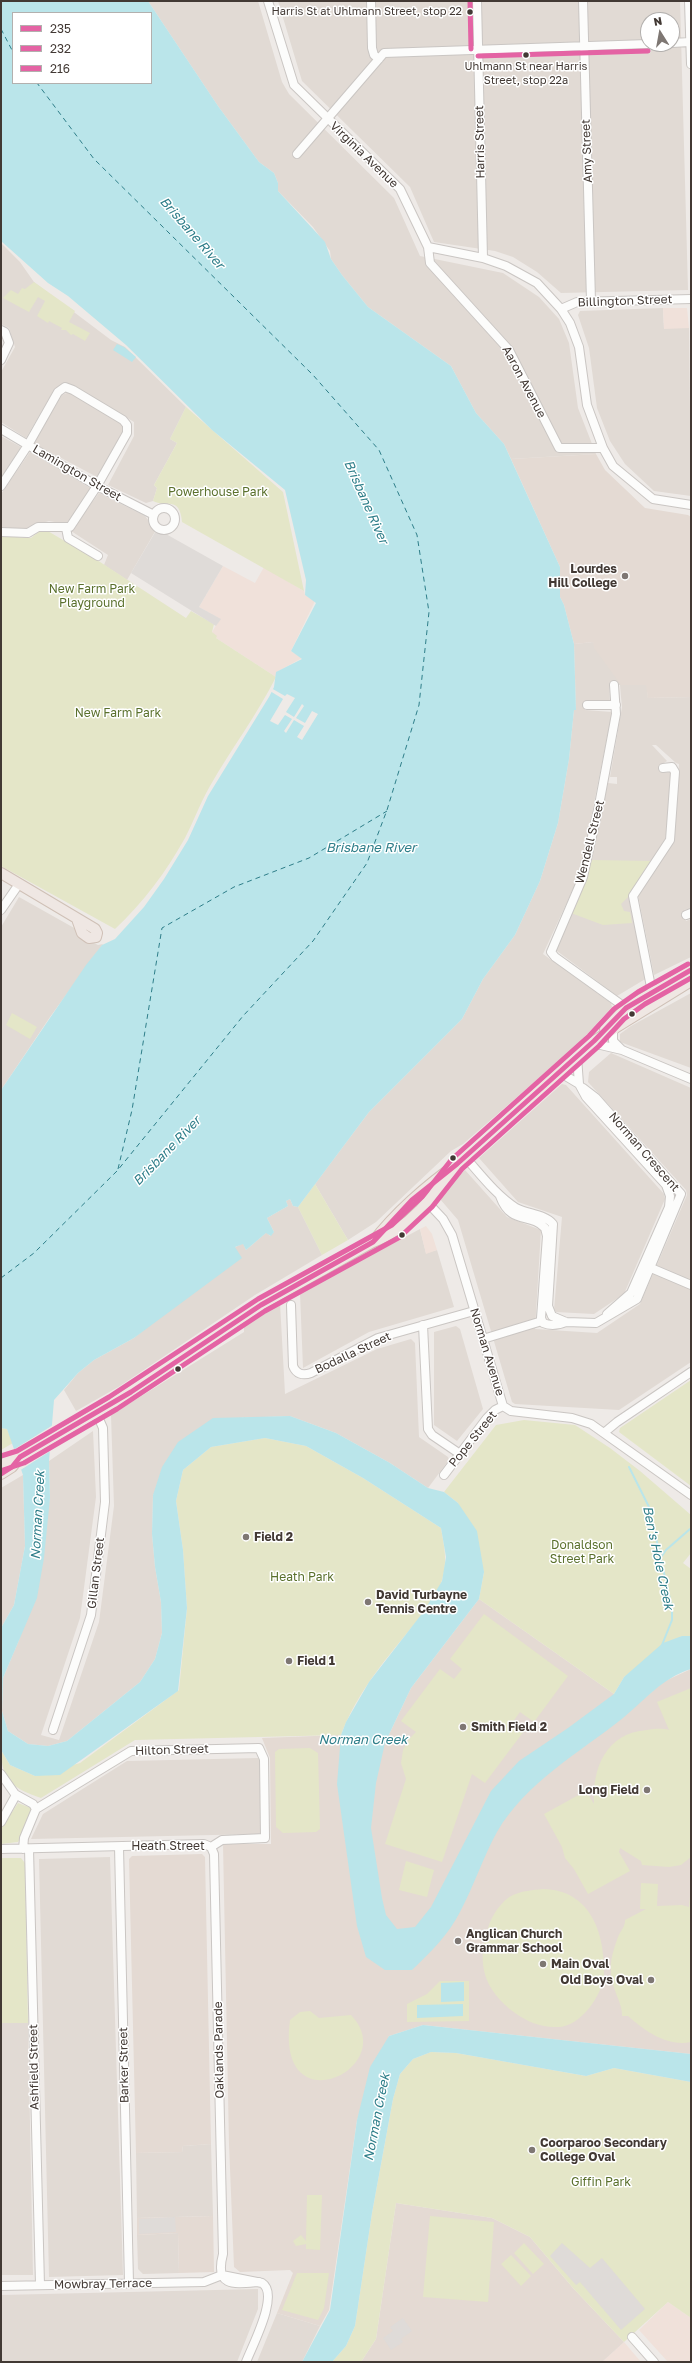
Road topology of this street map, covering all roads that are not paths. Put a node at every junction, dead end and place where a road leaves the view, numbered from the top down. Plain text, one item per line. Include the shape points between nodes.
1 (268, 1) edge
2 (371, 1) edge
3 (477, 1) edge
4 (583, 1) edge
5 (689, 1) edge
6 (690, 42) edge
7 (680, 43) edge
8 (640, 44) edge
9 (584, 46) junction
10 (478, 49) junction
11 (379, 59) junction
12 (691, 64) edge
13 (327, 119) junction
14 (297, 154) dead end
15 (428, 247) junction
16 (483, 258) junction
17 (691, 299) edge
18 (591, 301) junction
19 (561, 309) junction
20 (1, 330) edge
21 (1, 360) edge
22 (1, 429) edge
23 (28, 445) junction
24 (604, 448) junction
25 (1, 486) edge
26 (98, 486) junction
27 (691, 505) edge
28 (154, 515) dead end
29 (66, 528) junction
30 (1, 532) edge
31 (98, 556) dead end
32 (614, 685) dead end
33 (587, 705) dead end
34 (616, 705) junction
35 (663, 768) dead end
36 (1, 874) edge
37 (16, 883) junction
38 (1, 910) edge
39 (77, 919) dead end
40 (691, 970) edge
41 (672, 980) junction
42 (691, 982) edge
43 (652, 992) junction
44 (626, 1008) junction
45 (644, 1008) junction
46 (615, 1027) junction
47 (593, 1042) junction
48 (622, 1050) junction
49 (577, 1057) junction
50 (559, 1072) junction
51 (691, 1079) edge
52 (581, 1086) junction
53 (465, 1157) junction
54 (500, 1196) junction
55 (424, 1198) junction
56 (651, 1268) junction
57 (691, 1285) edge
58 (291, 1305) dead end
59 (474, 1311) junction
60 (603, 1319) junction
61 (542, 1321) junction
62 (566, 1322) junction
63 (423, 1325) junction
64 (483, 1339) junction
65 (691, 1372) edge
66 (504, 1406) junction
67 (96, 1412) junction
68 (605, 1432) junction
69 (460, 1454) junction
70 (4, 1467) edge
71 (444, 1475) dead end
72 (691, 1495) edge
73 (53, 1730) dead end
74 (259, 1748) joint
75 (1, 1774) edge
76 (16, 1795) junction
77 (36, 1808) junction
78 (1, 1822) edge
79 (119, 1847) junction
80 (211, 1847) junction
81 (1, 1849) edge
82 (26, 1849) junction
83 (225, 2276) junction
84 (129, 2284) junction
85 (40, 2285) junction
86 (1, 2286) edge
87 (632, 2336) dead end
88 (246, 2362) edge
89 (654, 2362) edge

1 - 13 street, Virginia Avenue via 291,81
2 - 11 street via 372,48 374,55
3 - 10 street, Harris Street
4 - 9 street, Amy Street
5 - 6 street
6 - 7 street
6 - 12 street
8 - 9 street
9 - 10 street
9 - 18 street, Amy Street
10 - 11 street via 389,52 384,53
10 - 16 street, Harris Street
11 - 13 street
13 - 14 street
13 - 15 street, Virginia Avenue via 400,189
15 - 16 street
15 - 24 street, Aaron Avenue via 430,263 509,350 559,448
16 - 19 street via 506,266 537,284
17 - 18 street, Billington Street
18 - 19 street, Billington Street via 577,302
19 - 24 street via 570,323 579,347 588,405
20 - 21 street via 6,332 9,343
22 - 23 street, Lamington Street
23 - 25 street
23 - 26 street, Lamington Street
23 - 26 street via 58,392 65,387 73,390 123,420 127,425 127,433
24 - 27 street via 613,466 644,494 653,499
26 - 28 street, Lamington Street
26 - 29 street via 75,522
29 - 30 street via 44,526 28,534
29 - 31 street via 68,538
32 - 34 street, Wendell Street
33 - 34 street
34 - 44 street, Wendell Street via 602,792 583,877 551,952
35 - 43 street via 672,766 675,772 671,839 633,896
36 - 37 main road
37 - 38 street
37 - 39 main road
40 - 41 main road
41 - 42 main road via 686,978
41 - 43 main road
42 - 45 main road
43 - 44 main road
44 - 45 main road
44 - 47 main road
45 - 46 main road
46 - 47 main road
46 - 48 street via 613,1042
47 - 48 street
47 - 49 main road
48 - 51 street
49 - 50 main road
49 - 52 street, Norman Crescent
50 - 52 street, Norman Crescent
50 - 53 main road
52 - 56 street, Norman Crescent via 596,1098 680,1193
52 - 60 street, Norman Crescent via 589,1101 666,1185 670,1196 669,1206 631,1293
53 - 54 street
53 - 55 main road
54 - 61 street via 512,1214 541,1225 547,1233
54 - 62 street via 517,1208 552,1224 554,1236 548,1308 552,1316
55 - 59 street, Norman Avenue via 440,1214 449,1229
55 - 67 main road via 385,1226 372,1242 261,1305
56 - 57 street
56 - 60 street, Norman Crescent via 637,1299
58 - 63 street, Bodalla Street via 293,1366 303,1375 378,1338
59 - 63 street, Bodalla Street
59 - 64 street, Norman Avenue
60 - 62 street, Norman Crescent via 594,1323
61 - 62 street, Norman Crescent via 555,1325
61 - 64 street
63 - 69 street via 428,1428 432,1434
64 - 66 street, Norman Avenue
65 - 68 street
66 - 68 street, Norman Avenue via 514,1412 579,1420
66 - 69 street, Pope Street via 491,1414
67 - 70 main road
67 - 73 street, Gillan Street via 103,1428 105,1502 91,1615
68 - 72 street, Norman Avenue
69 - 71 street, Pope Street
74 - 77 street, Hilton Street via 131,1751 51,1799 43,1807
74 - 80 street, Heath Street via 264,1758 266,1837 222,1840
75 - 76 street
76 - 77 street
76 - 78 street
77 - 82 street via 24,1838
79 - 80 street, Heath Street via 204,1844
79 - 82 street, Heath Street
79 - 84 street, Barker Street
80 - 83 street, Oaklands Parade via 214,1854
81 - 82 street, Heath Street
82 - 85 street, Ashfield Street
83 - 84 street, Mowbray Terrace via 215,2283
83 - 88 street, Mowbray Terrace via 234,2284 262,2283 268,2292 267,2307
84 - 85 street, Mowbray Terrace
85 - 86 street, Mowbray Terrace
87 - 89 street

